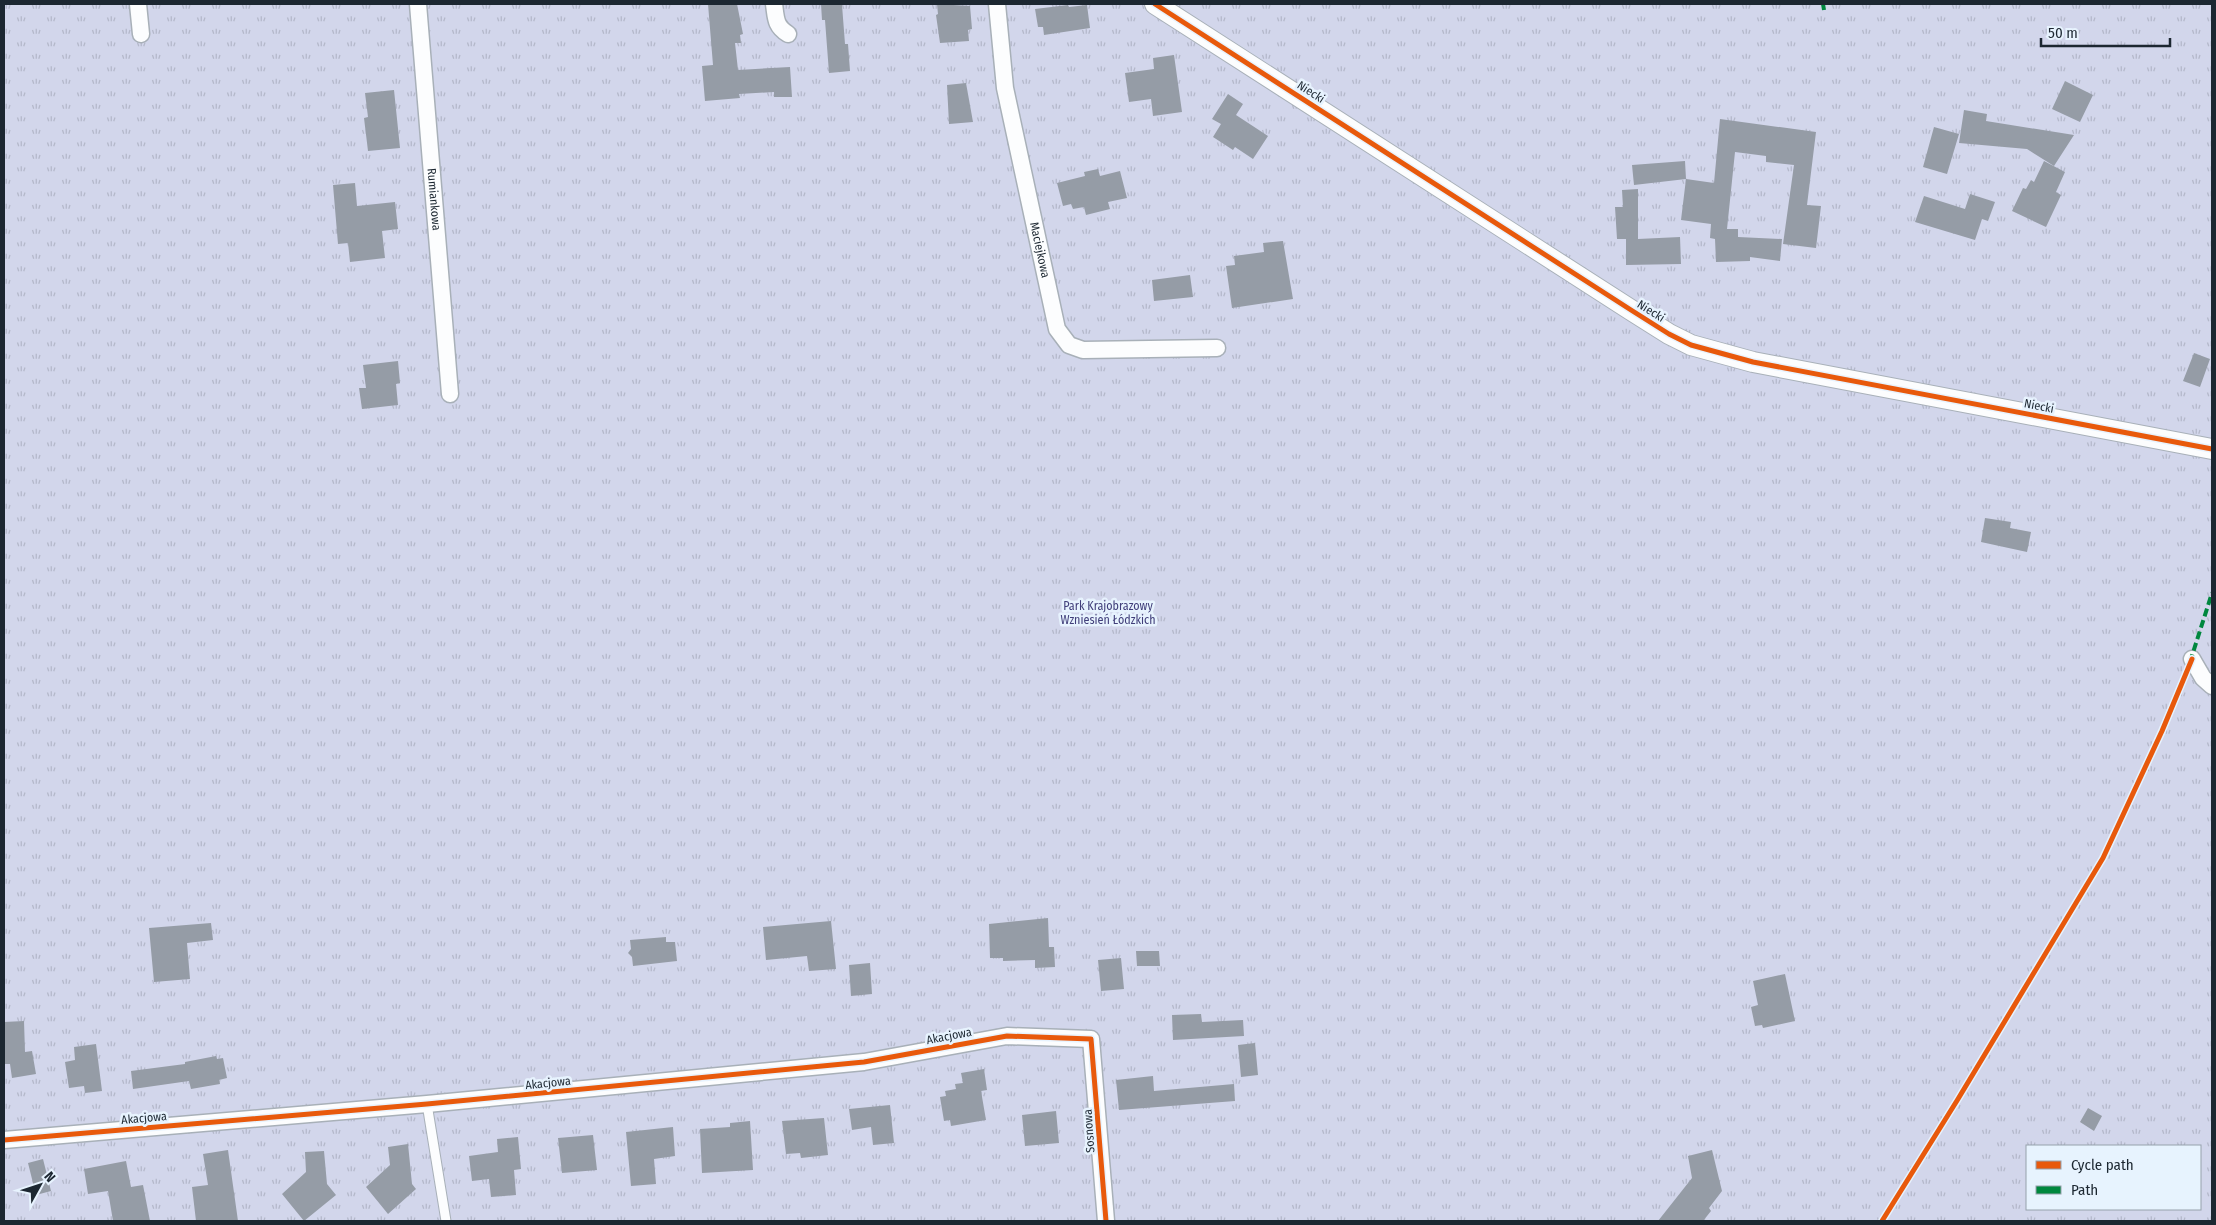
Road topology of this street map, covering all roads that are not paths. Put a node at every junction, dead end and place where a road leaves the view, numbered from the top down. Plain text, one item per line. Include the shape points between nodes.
1 (138, 4) edge
2 (418, 4) edge
3 (774, 4) edge
4 (997, 4) edge
5 (1155, 4) edge
6 (141, 34) dead end
7 (788, 34) dead end
8 (1216, 348) dead end
9 (450, 394) dead end
10 (2212, 449) edge
11 (2192, 658) dead end
12 (2212, 686) edge
13 (1092, 1039) joint
14 (427, 1104) junction
15 (4, 1140) edge
16 (446, 1221) edge
17 (1106, 1221) edge

1 - 6 street
2 - 9 street, Rumiankowa
3 - 7 street via 776,22
4 - 8 street, Maciejkowa via 1005,88 1057,329 1069,345 1083,350
5 - 10 street, Niecki via 1638,315 1691,345 1753,362
11 - 12 street via 2203,678
13 - 14 street, Akacjowa via 1007,1036 864,1062
13 - 17 street, Sosnowa
14 - 15 street, Akacjowa
14 - 16 lane

